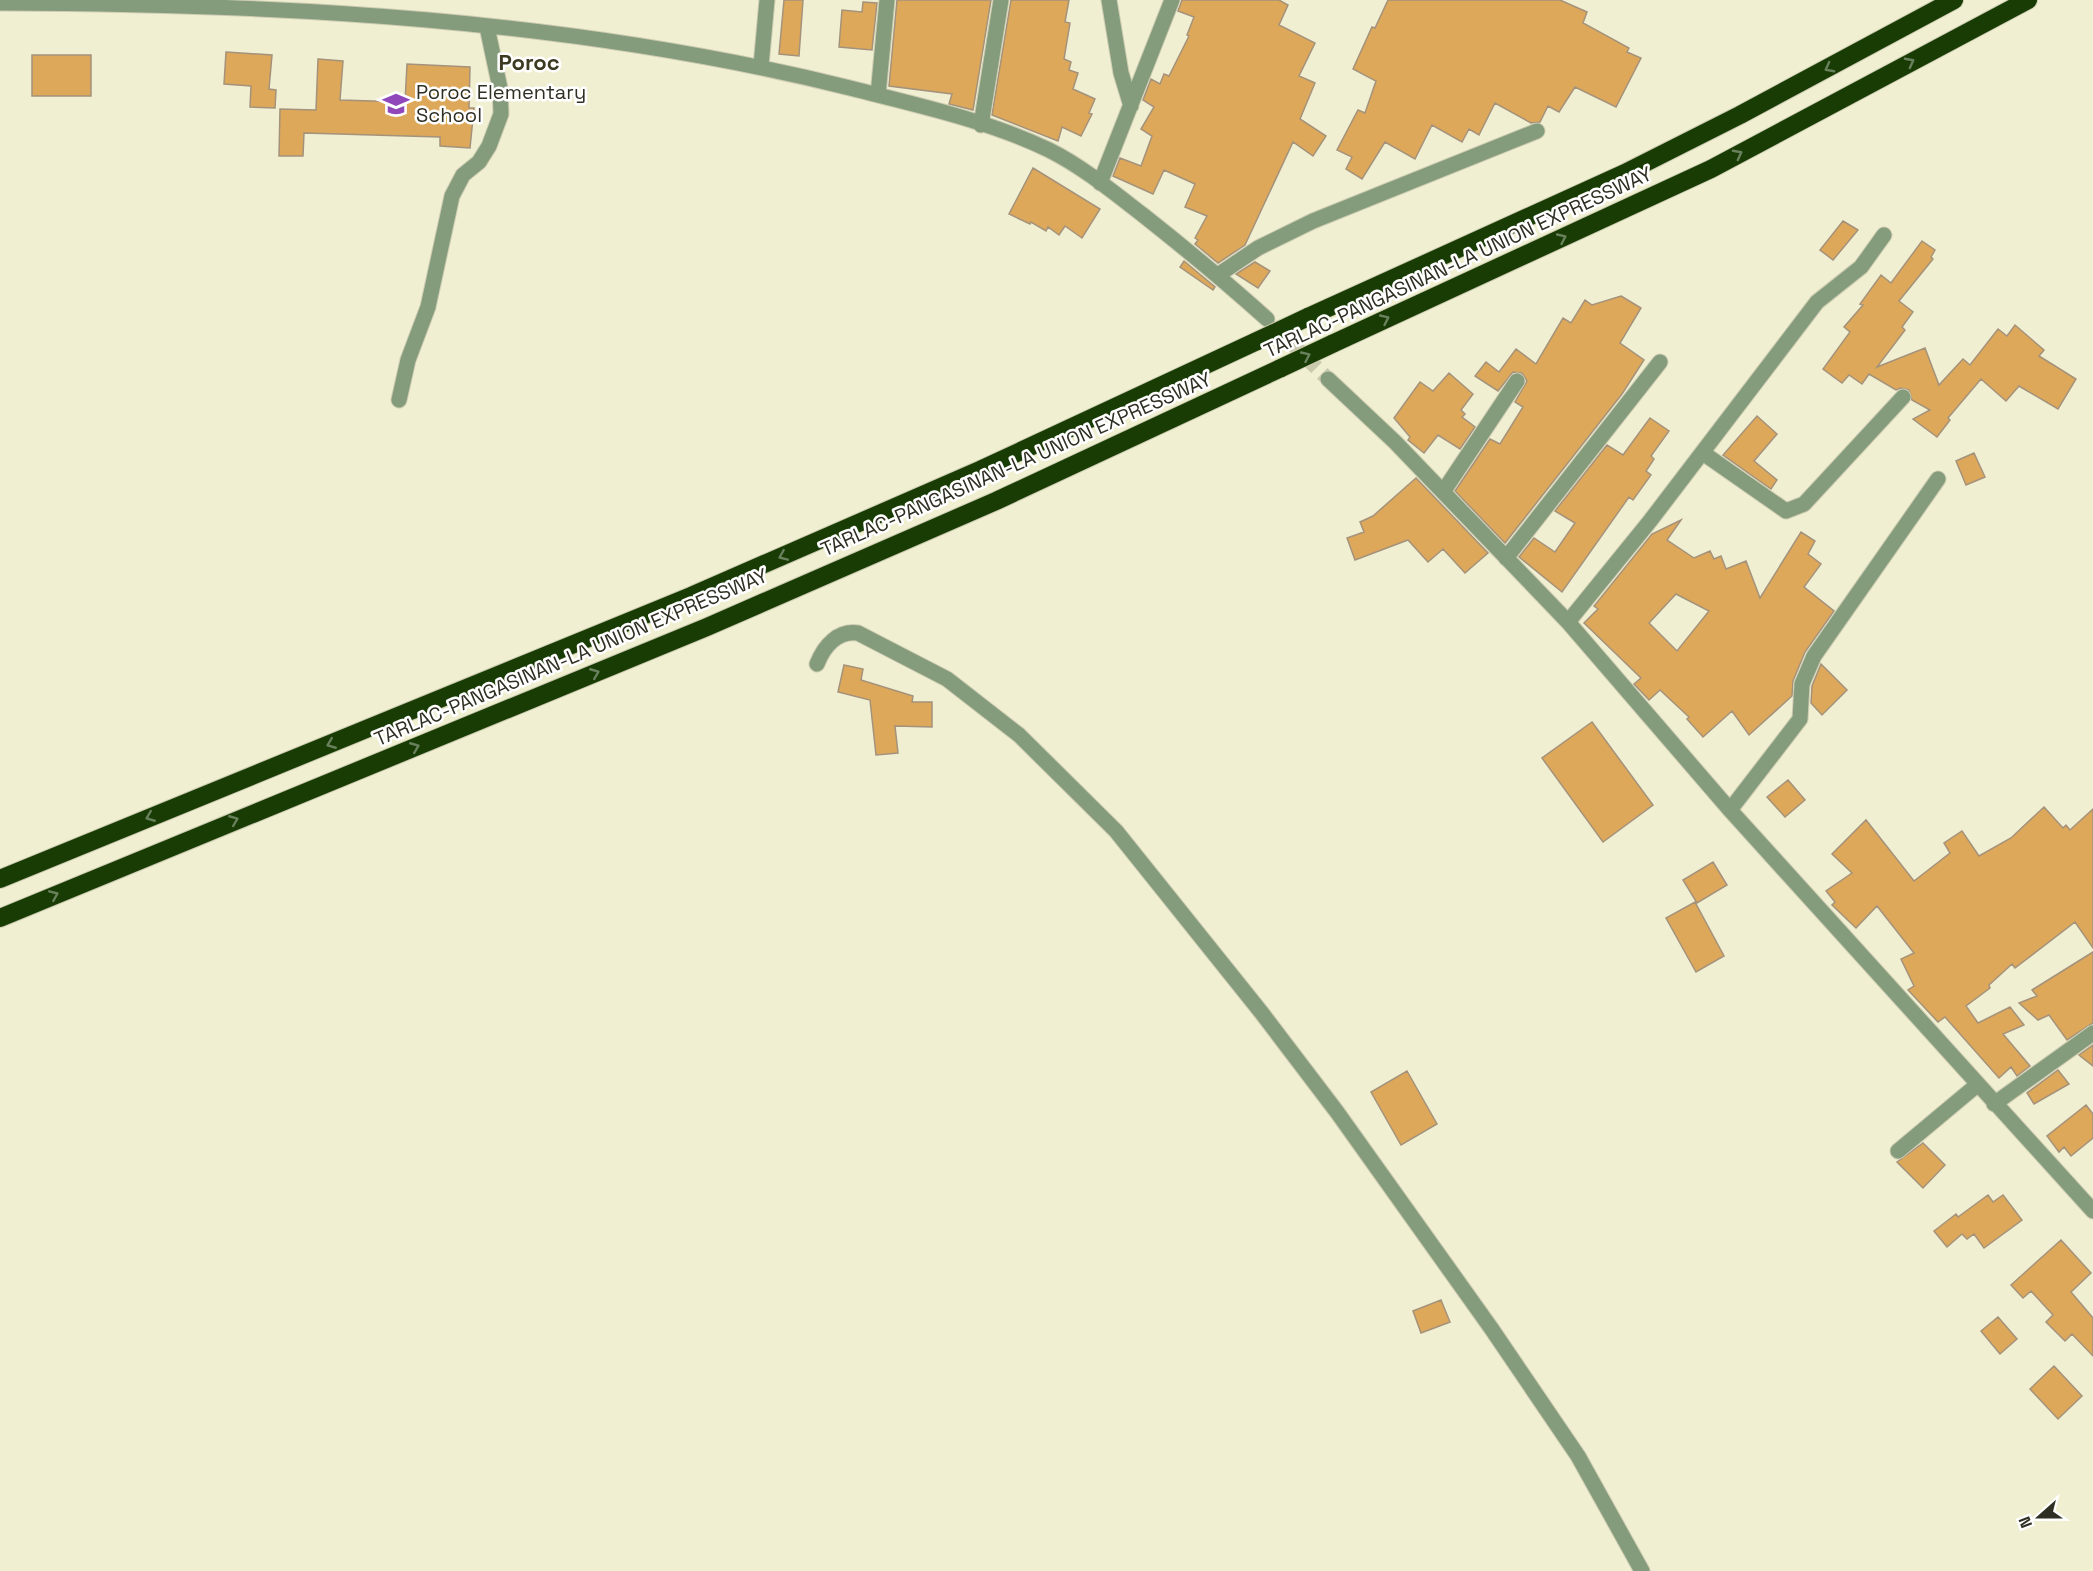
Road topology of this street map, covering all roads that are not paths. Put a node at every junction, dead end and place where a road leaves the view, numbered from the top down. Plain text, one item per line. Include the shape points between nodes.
1 (767, 0) edge
2 (887, 0) edge
3 (1001, 0) edge
4 (1108, 0) edge
5 (1172, 0) edge
6 (1954, 0) edge
7 (2028, 0) edge
8 (67, 2) edge
9 (0, 3) edge
10 (487, 27) junction
11 (761, 66) junction
12 (878, 95) junction
13 (1131, 106) junction
14 (981, 125) junction
15 (1537, 131) dead end
16 (1100, 183) junction
17 (1884, 235) dead end
18 (1218, 275) junction
19 (1267, 319) tunnel mouth
20 (1659, 362) dead end
21 (1328, 379) tunnel mouth
22 (1517, 381) dead end
23 (1903, 397) dead end
24 (399, 400) dead end
25 (1703, 453) junction
26 (1938, 478) dead end
27 (1443, 492) junction
28 (1506, 558) junction
29 (1568, 622) junction
30 (817, 664) dead end
31 (1730, 810) junction
32 (0, 879) edge
33 (0, 918) edge
34 (2093, 1033) edge
35 (1977, 1085) junction
36 (1994, 1104) junction
37 (1898, 1151) dead end
38 (2093, 1211) edge
39 (1642, 1571) edge

1 - 11 street
2 - 12 street
3 - 14 street
4 - 13 street
5 - 13 street
6 -> 32 highway, TARLAC-PANGASINAN-LA UNION EXPRESSWAY, bridge via 1625,173 980,470 691,596
33 -> 7 highway, TARLAC-PANGASINAN-LA UNION EXPRESSWAY, bridge via 707,627 996,501 1711,170
8 - 9 street
8 - 10 street via 384,16
10 - 11 street via 568,35
10 - 24 street via 500,88 501,114 489,146 479,162 463,175 452,196 428,307 408,360
11 - 12 street
12 - 14 street
13 - 16 street
14 - 16 street via 1052,152
15 - 18 street via 1312,221 1258,248
16 - 18 street
17 - 25 street via 1861,267 1817,302
18 - 19 street
20 - 28 street
21 - 27 street
22 - 27 street
23 - 25 street via 1811,497 1793,510 1786,511
25 - 29 street
26 - 31 street via 1814,656 1802,684 1800,719
27 - 28 street
28 - 29 street
29 - 31 street
30 - 39 street via 837,636 858,633 947,680 1019,735 1116,831 1330,1103 1491,1328 1578,1456
31 - 35 street
34 - 36 street
35 - 36 street
35 - 37 street
36 - 38 street

